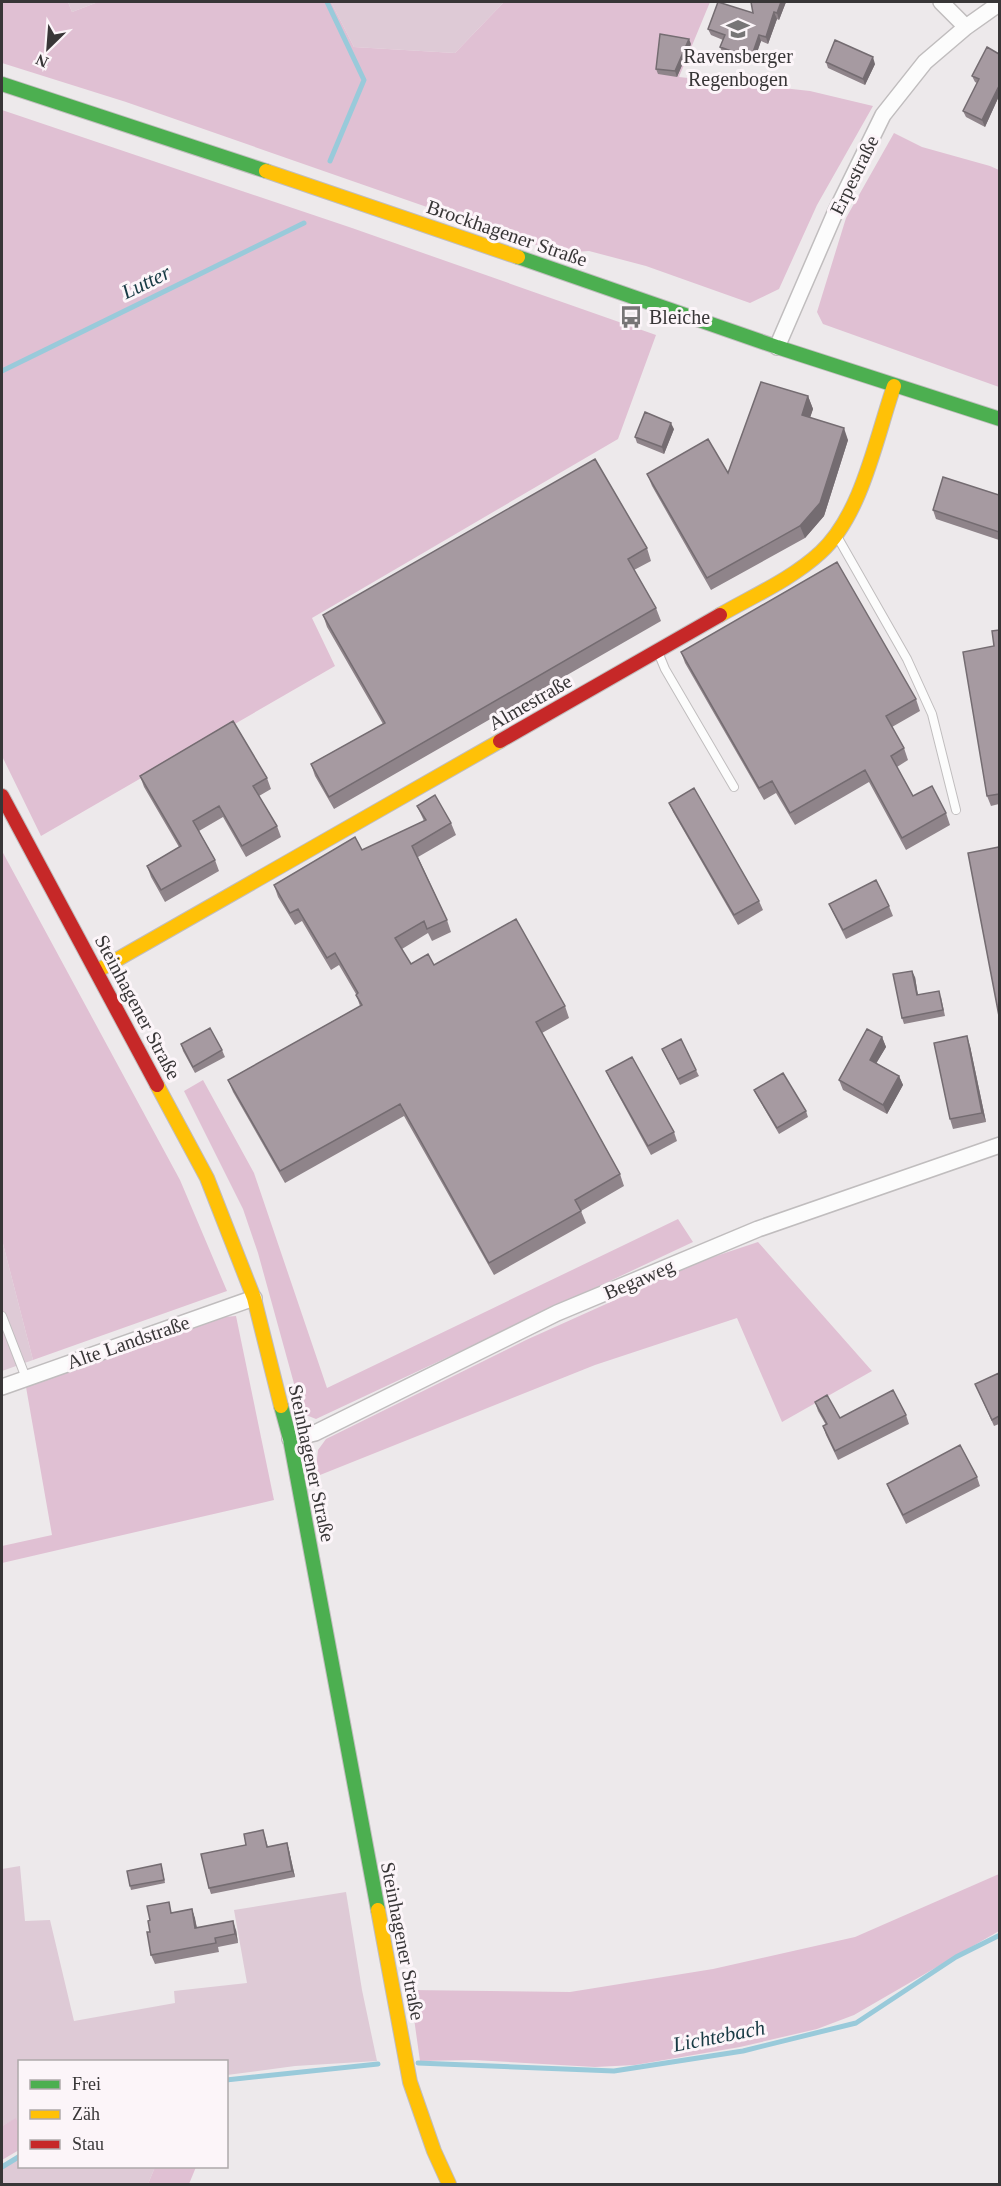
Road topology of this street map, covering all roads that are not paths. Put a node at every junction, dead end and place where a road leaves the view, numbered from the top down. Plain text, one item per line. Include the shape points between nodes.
1 (941, 2) edge
2 (999, 3) edge
3 (966, 27) junction
4 (2, 84) edge
5 (777, 347) junction
6 (894, 386) junction
7 (999, 419) edge
8 (836, 534) junction
9 (658, 651) junction
10 (734, 787) dead end
11 (2, 796) edge
12 (956, 810) dead end
13 (97, 970) junction
14 (999, 1145) edge
15 (254, 1298) junction
16 (2, 1316) edge
17 (26, 1378) junction
18 (2, 1387) edge
19 (290, 1439) junction
20 (449, 2184) edge

1 - 3 street
2 - 3 street, Erpestraße
3 - 5 street, Erpestraße via 925,62 883,115
4 - 5 main road, Brockhagener Straße
5 - 6 main road, Brockhagener Straße
6 - 7 main road, Brockhagener Straße
6 - 8 main road, Almestraße via 861,483
8 - 9 main road, Almestraße via 823,550 792,574
8 - 12 lane via 907,659 932,714
9 - 10 lane
9 - 13 main road, Almestraße
11 - 13 main road, Steinhagener Straße
13 - 15 main road, Steinhagener Straße via 207,1178
14 - 19 street, Begaweg via 758,1229 557,1313 315,1434
15 - 17 street, Alte Landstraße
15 - 19 main road, Steinhagener Straße
16 - 17 lane
17 - 18 street, Alte Landstraße
19 - 20 main road, Steinhagener Straße via 410,2082

